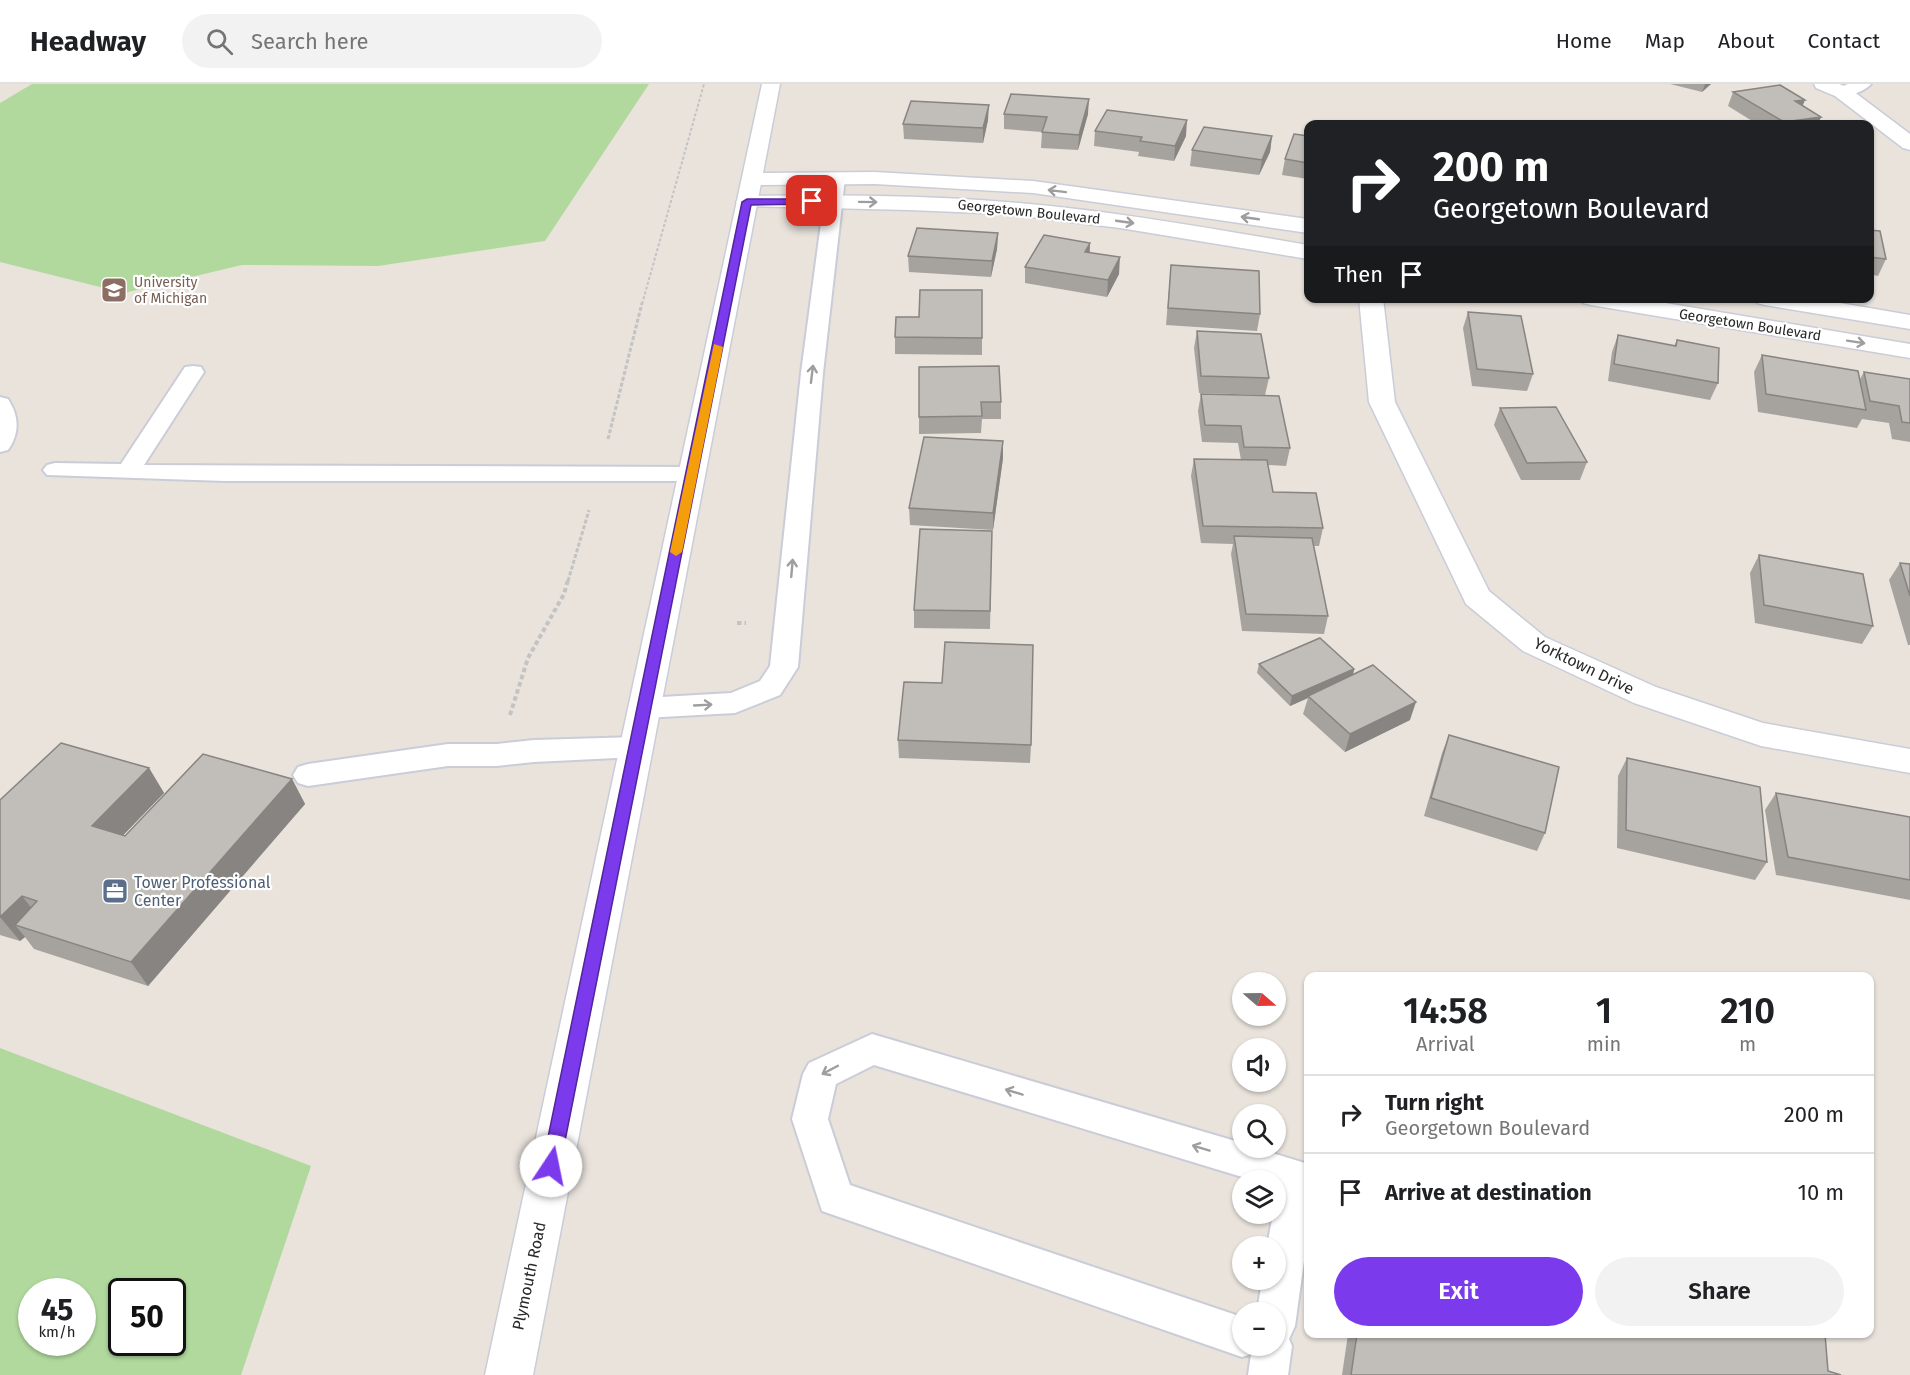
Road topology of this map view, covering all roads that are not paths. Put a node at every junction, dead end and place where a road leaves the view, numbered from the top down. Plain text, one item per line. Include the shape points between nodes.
1 (771, 84) edge
2 (1823, 84) edge
3 (1863, 84) edge
4 (1842, 92) junction
5 (1910, 144) edge
6 (749, 190) junction
7 (835, 190) junction
8 (1304, 225) edge
9 (1304, 251) edge
10 (1372, 303) edge
11 (1621, 303) edge
12 (1795, 303) edge
13 (1910, 322) edge
14 (1910, 351) edge
15 (193, 372) dead end
16 (0, 404) edge
17 (0, 445) edge
18 (55, 470) dead end
19 (128, 471) junction
20 (692, 474) junction
21 (644, 708) junction
22 (636, 747) junction
23 (1910, 761) edge
24 (308, 775) dead end
25 (1266, 1346) edge
26 (508, 1375) edge

1 - 6 street, Plymouth Road
2 - 4 street
3 - 4 lane
4 - 5 street
6 - 7 street, Georgetown Boulevard
6 - 20 street, Plymouth Road
8 -> 7 street, Georgetown Boulevard via 1033,187 944,181
7 -> 9 street, Georgetown Boulevard via 1124,222
21 -> 7 lane via 735,703 770,688 784,667 812,373
10 - 23 street, Yorktown Drive via 1382,402 1477,597 1534,644 1646,695 1761,734
11 -> 14 street, Georgetown Boulevard
12 - 13 street, Georgetown Boulevard
15 - 19 lane
16 - 17 lane via 6,420 5,438
18 - 19 lane
19 - 20 lane
20 - 21 street, Plymouth Road
21 - 22 street, Plymouth Road
22 - 24 lane via 448,755
22 - 26 street, Plymouth Road
25 -> 25 lane via 1297,1177 872,1049 821,1074 810,1119 836,1198

